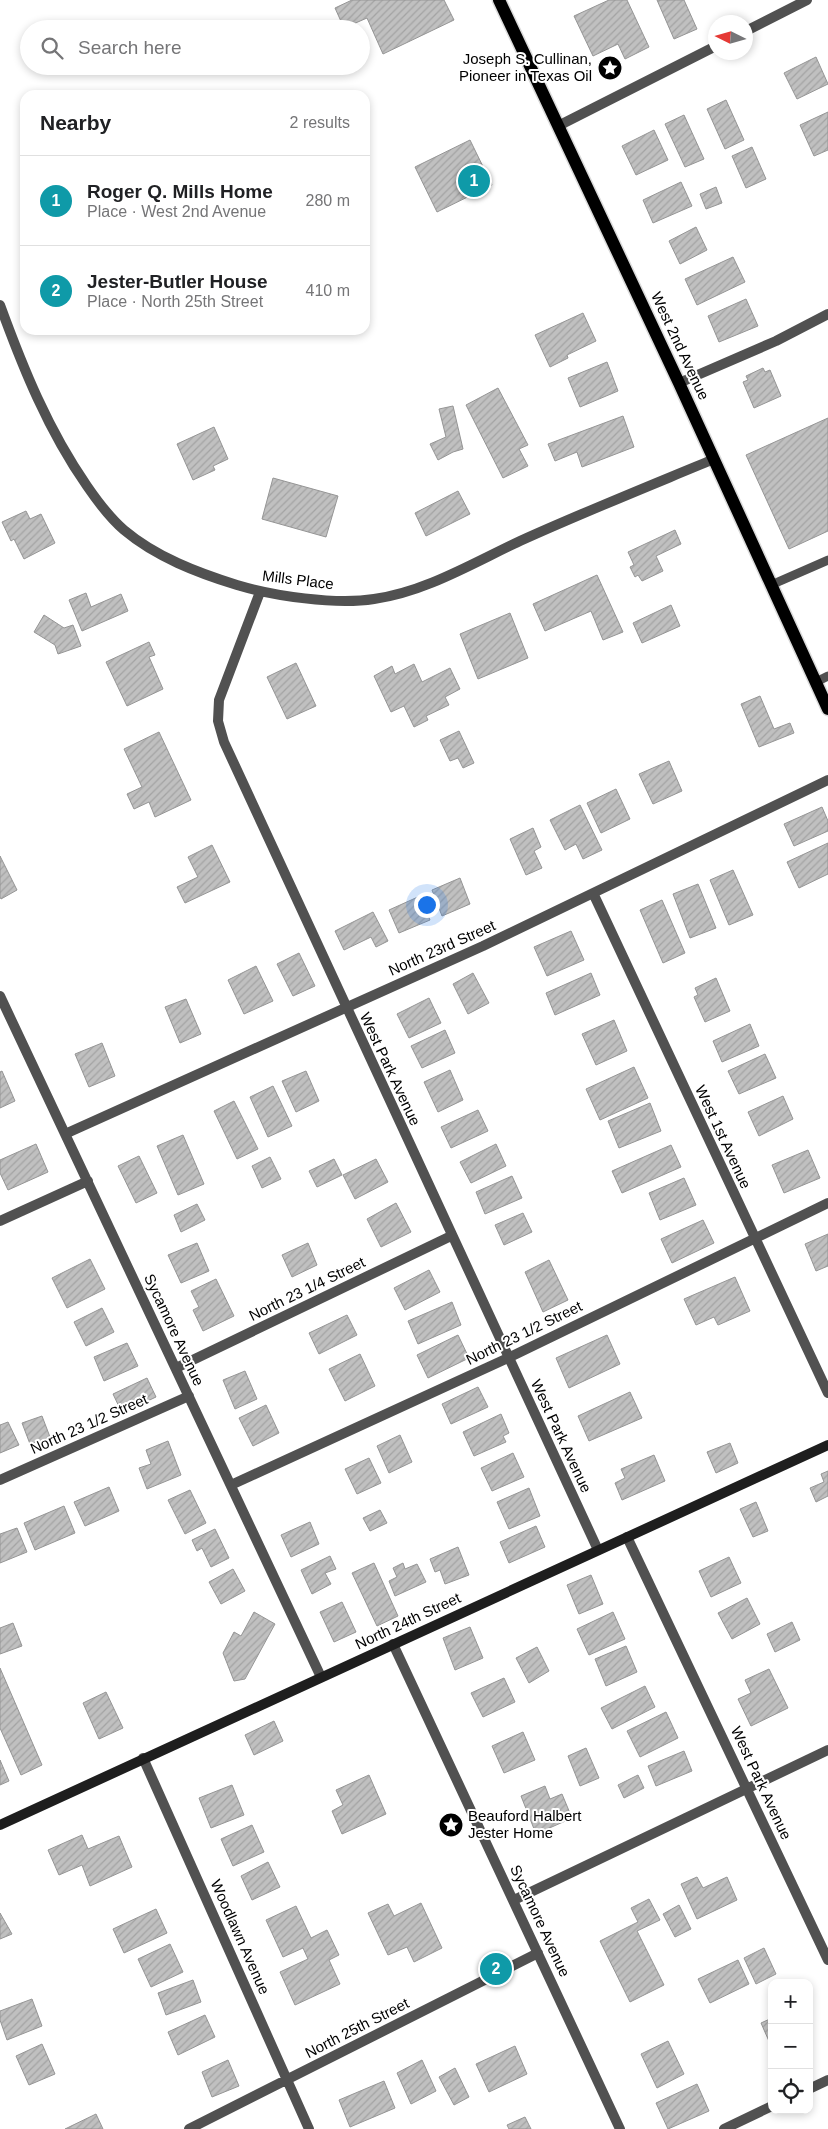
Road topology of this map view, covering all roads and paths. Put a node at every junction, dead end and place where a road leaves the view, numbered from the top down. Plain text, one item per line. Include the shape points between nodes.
1 (498, 0) edge
2 (807, 0) edge
3 (753, 27) edge
4 (708, 50) edge
5 (558, 126) junction
6 (0, 304) edge
7 (828, 314) edge
8 (679, 382) junction
9 (714, 459) junction
10 (827, 563) edge
11 (771, 585) junction
12 (260, 592) junction
13 (828, 676) edge
14 (816, 682) junction
15 (828, 709) edge
16 (828, 780) edge
17 (593, 894) junction
18 (0, 996) edge
19 (345, 1008) junction
20 (65, 1134) junction
21 (88, 1181) junction
22 (828, 1203) edge
23 (0, 1221) edge
24 (451, 1236) junction
25 (754, 1238) junction
26 (508, 1358) junction
27 (176, 1368) junction
28 (828, 1393) edge
29 (189, 1396) junction
30 (828, 1445) edge
31 (0, 1480) edge
32 (231, 1485) junction
33 (628, 1537) junction
34 (598, 1550) junction
35 (393, 1644) junction
36 (321, 1677) junction
37 (828, 1750) edge
38 (143, 1758) junction
39 (747, 1788) junction
40 (0, 1825) edge
41 (514, 1900) junction
42 (538, 1953) junction
43 (828, 1960) edge
44 (287, 2080) junction
45 (828, 2080) edge
46 (813, 2087) edge
47 (768, 2108) edge
48 (189, 2129) edge
49 (309, 2129) edge
50 (620, 2129) edge
51 (724, 2129) edge

1 - 5 main road, West 2nd Avenue
2 - 3 street
4 - 5 street
5 - 8 main road, West 2nd Avenue
6 - 12 street, Mills Place via 38,401 70,461 113,519 126,532 174,561
7 - 8 street via 776,341
8 - 9 main road, West 2nd Avenue
9 - 11 main road, West 2nd Avenue
9 - 12 street, Mills Place via 422,586 375,599 341,601
10 - 11 lane
11 - 14 main road, West 2nd Avenue
12 - 19 street, West Park Avenue via 219,700 218,721 224,742
13 - 14 lane
14 - 15 main road, West 2nd Avenue
16 - 17 street, North 23rd Street
17 - 19 street, North 23rd Street
17 - 25 street, West 1st Avenue
18 - 20 street, Sycamore Avenue
19 - 20 street, North 23rd Street
19 - 24 street, West Park Avenue
20 - 21 street, Sycamore Avenue
21 - 23 street
21 - 27 street, Sycamore Avenue
22 - 25 street, North 23 1/2 Street
24 - 26 street, West Park Avenue
24 - 27 street, North 23 1/4 Street
25 - 26 street, North 23 1/2 Street
25 - 28 street, West 1st Avenue
26 - 32 street, North 23 1/2 Street
26 - 34 street, West Park Avenue
27 - 29 street, Sycamore Avenue
29 - 31 street, North 23 1/2 Street
29 - 32 street, Sycamore Avenue
30 - 33 street, North 24th Street
32 - 36 street, Sycamore Avenue
33 - 34 street, North 24th Street
33 - 39 street, West Park Avenue
34 - 35 street, North 24th Street
35 - 36 street, North 24th Street
35 - 41 street, Sycamore Avenue
36 - 38 street, North 24th Street
37 - 39 street
38 - 40 street, North 24th Street
38 - 44 street, Woodlawn Avenue
39 - 41 street
39 - 43 street, West Park Avenue
41 - 42 street, Sycamore Avenue
42 - 44 street, North 25th Street
42 - 50 street, Sycamore Avenue
44 - 48 street, North 25th Street
44 - 49 street, Woodlawn Avenue
45 - 46 street
47 - 51 street

